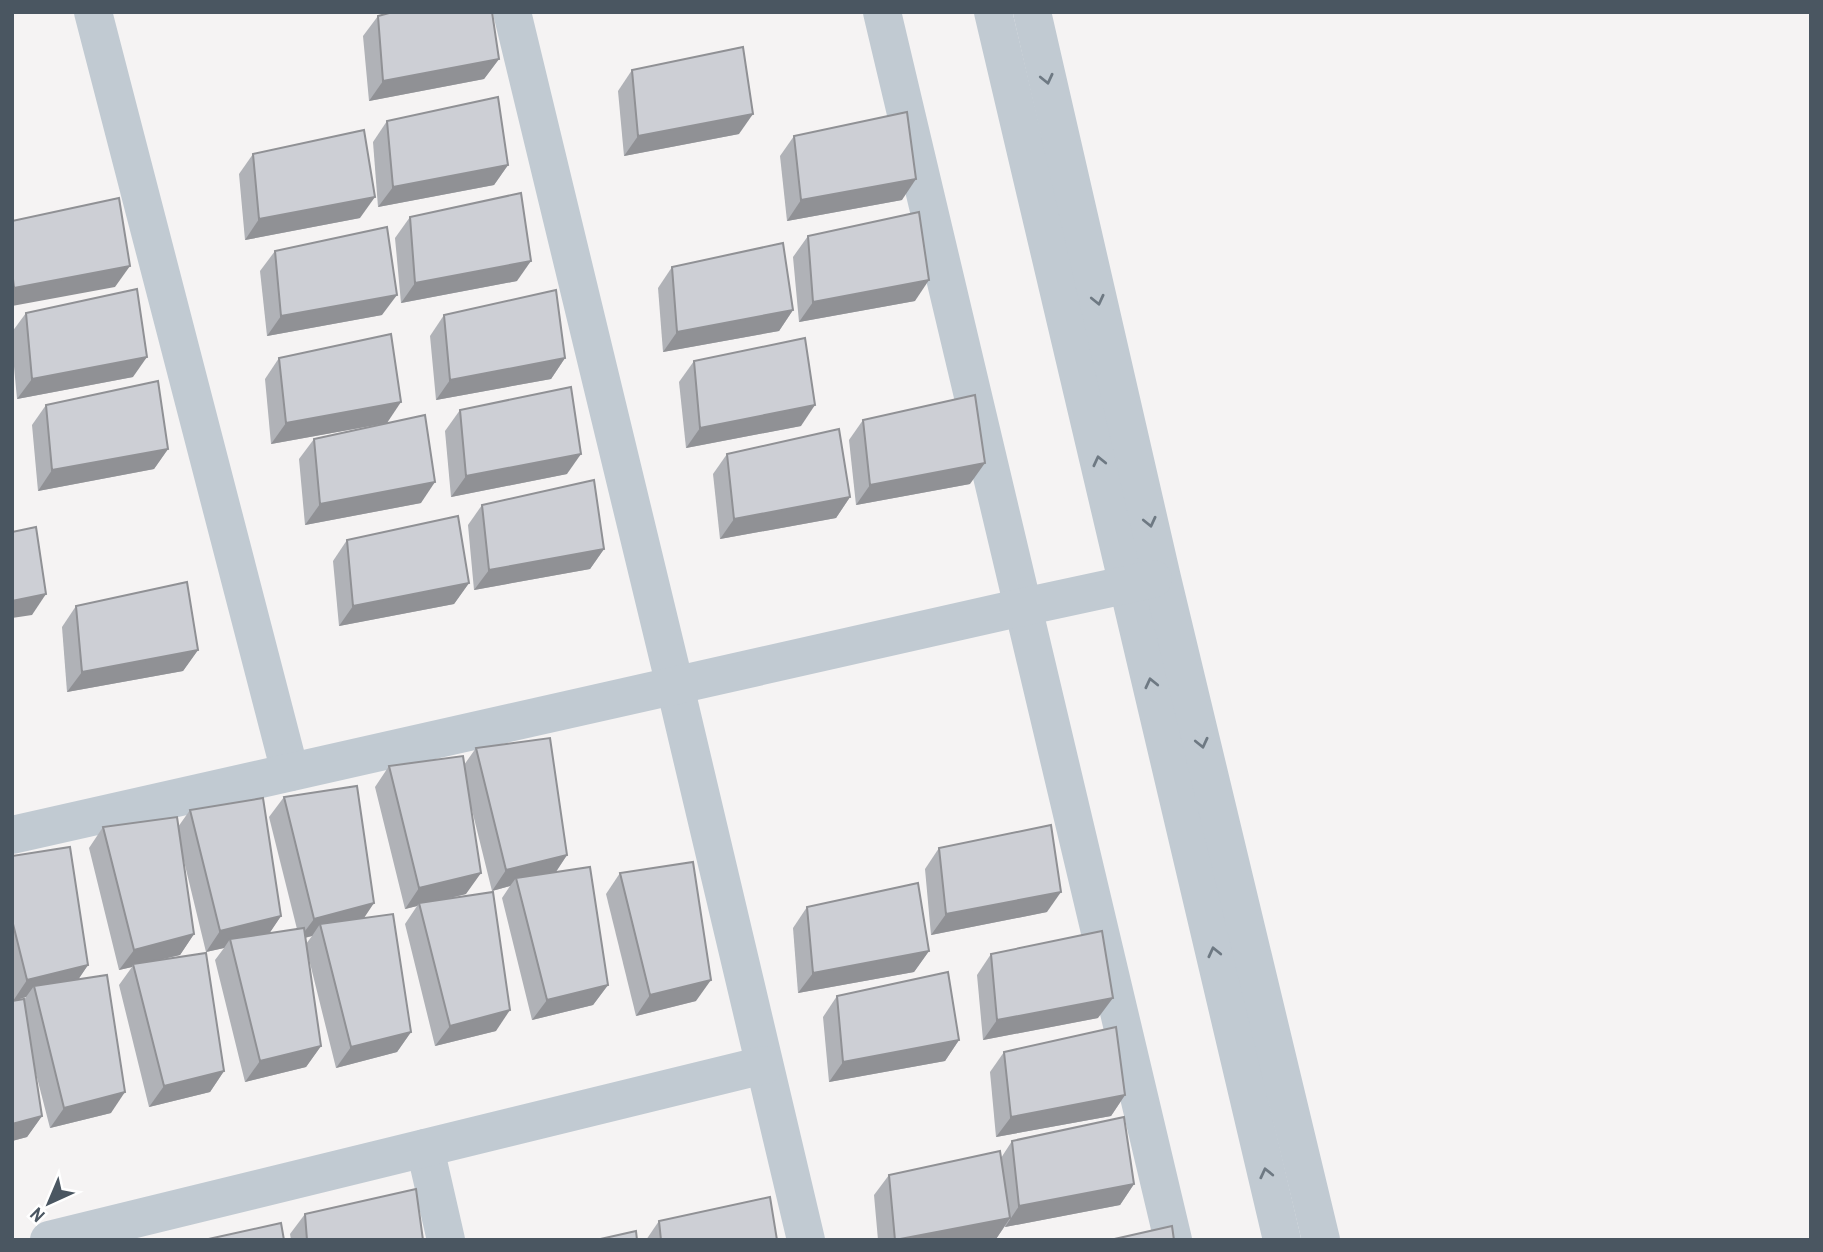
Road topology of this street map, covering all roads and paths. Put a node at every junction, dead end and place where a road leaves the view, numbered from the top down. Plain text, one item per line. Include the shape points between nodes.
1 (93, 12) edge
2 (512, 12) edge
3 (882, 12) edge
4 (993, 12) edge
5 (1032, 12) edge
6 (1145, 581) junction
7 (1023, 607) junction
8 (675, 685) junction
9 (290, 772) junction
10 (12, 835) edge
11 (765, 1065) junction
12 (425, 1148) junction
13 (61, 1238) edge
14 (446, 1240) edge
15 (806, 1240) edge
16 (1173, 1240) edge
17 (1282, 1240) edge
18 (1321, 1240) edge

1 - 9 street
2 - 8 street
3 - 7 street
6 -> 4 street
5 -> 6 street
6 - 7 street
17 -> 6 street
6 -> 18 street
7 - 8 street
7 - 16 street
8 - 9 street
8 - 11 street
9 - 10 street
11 - 12 street
11 - 15 street
12 - 13 street
12 - 14 street

